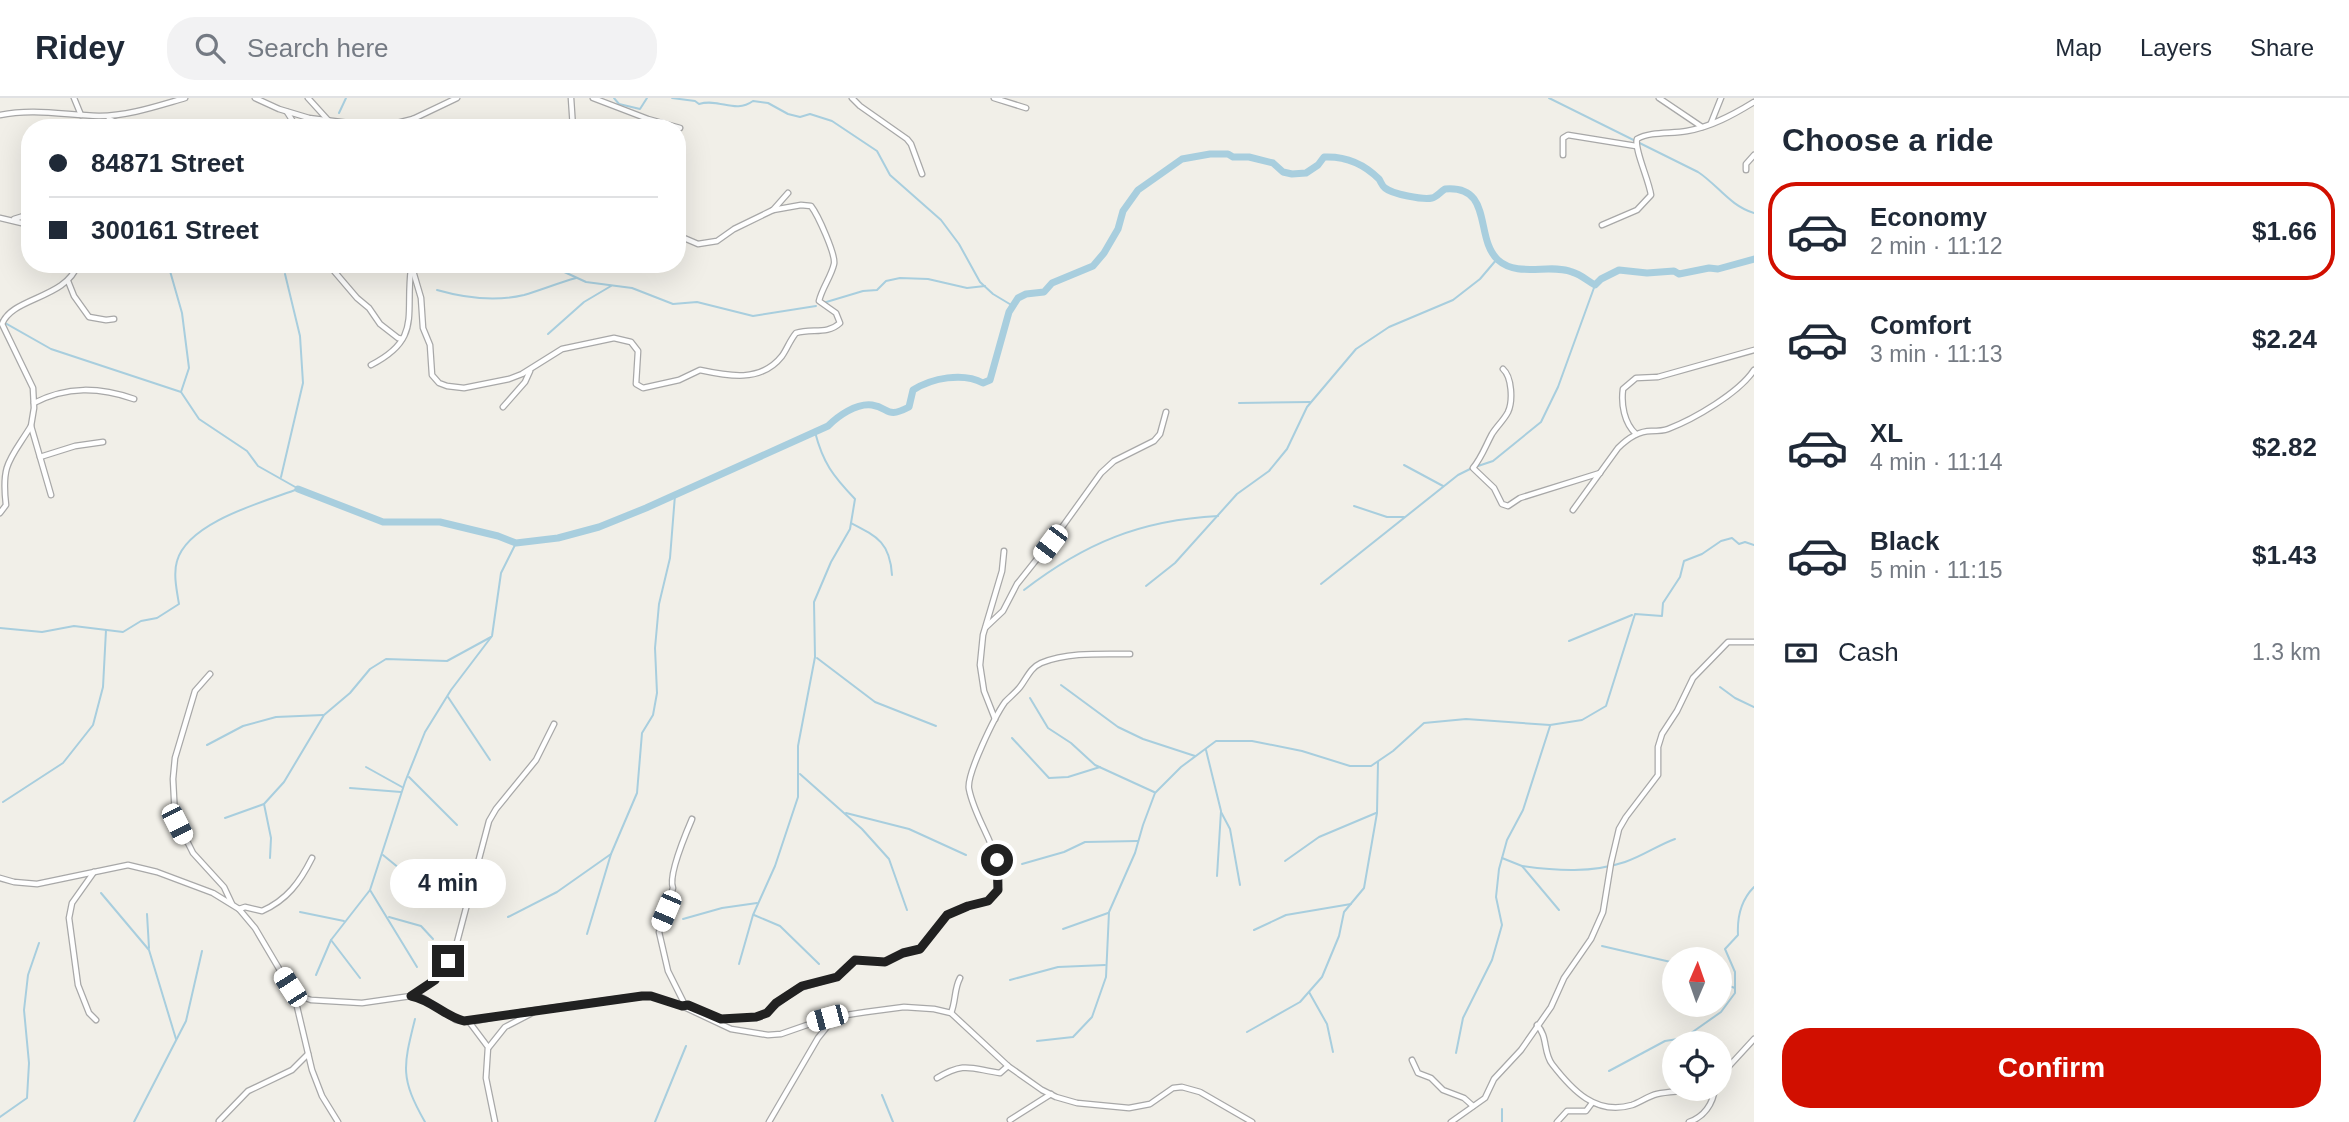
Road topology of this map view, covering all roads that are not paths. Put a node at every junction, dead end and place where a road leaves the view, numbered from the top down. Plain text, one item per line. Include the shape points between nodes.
1 (74, 98) edge
2 (185, 98) edge
3 (255, 98) edge
4 (308, 98) edge
5 (457, 98) edge
6 (571, 98) edge
7 (593, 98) edge
8 (852, 98) edge
9 (994, 98) edge
10 (1659, 98) edge
11 (1721, 98) edge
12 (1754, 102) edge
13 (1026, 108) dead end
14 (287, 112) junction
15 (0, 115) edge
16 (81, 115) junction
17 (110, 117) junction
18 (113, 119) edge
19 (291, 119) edge
20 (324, 119) edge
21 (328, 119) edge
22 (413, 119) edge
23 (572, 119) edge
24 (648, 119) edge
25 (1710, 124) junction
26 (1703, 127) junction
27 (1636, 146) junction
28 (1563, 155) dead end
29 (1754, 155) edge
30 (1746, 170) dead end
31 (922, 174) dead end
32 (788, 193) dead end
33 (773, 210) junction
34 (21, 216) edge
35 (0, 218) edge
36 (11, 219) junction
37 (21, 222) edge
38 (1602, 225) dead end
39 (686, 240) edge
40 (73, 273) edge
41 (336, 273) edge
42 (411, 273) edge
43 (414, 273) edge
44 (68, 281) junction
45 (114, 319) dead end
46 (403, 339) junction
47 (1754, 350) edge
48 (371, 365) dead end
49 (1503, 369) dead end
50 (530, 370) junction
51 (1754, 370) edge
52 (134, 399) dead end
53 (34, 403) junction
54 (503, 407) dead end
55 (1166, 412) dead end
56 (31, 426) junction
57 (1637, 434) junction
58 (103, 442) dead end
59 (40, 457) junction
60 (1600, 474) junction
61 (51, 495) dead end
62 (1573, 510) dead end
63 (0, 513) edge
64 (1004, 551) dead end
65 (986, 628) junction
66 (1754, 642) edge
67 (1130, 654) dead end
68 (210, 674) dead end
69 (995, 720) junction
70 (554, 724) dead end
71 (692, 819) dead end
72 (312, 858) dead end
73 (94, 871) junction
74 (0, 878) edge
75 (233, 905) junction
76 (239, 909) junction
77 (960, 978) dead end
78 (294, 994) junction
79 (411, 996) junction
80 (684, 1006) junction
81 (537, 1010) junction
82 (951, 1013) junction
83 (835, 1018) junction
84 (96, 1020) dead end
85 (470, 1022) junction
86 (1537, 1025) junction
87 (1754, 1039) edge
88 (488, 1047) junction
89 (309, 1054) junction
90 (1412, 1060) dead end
91 (1732, 1063) edge
92 (1008, 1066) junction
93 (937, 1078) dead end
94 (1662, 1093) edge
95 (1051, 1094) junction
96 (1712, 1101) edge
97 (1592, 1103) junction
98 (1473, 1106) junction
99 (1010, 1120) dead end
100 (219, 1122) edge
101 (338, 1122) edge
102 (495, 1122) edge
103 (769, 1122) edge
104 (1251, 1122) edge
105 (1451, 1122) edge
106 (1557, 1122) edge
107 (1689, 1122) edge

1 - 16 street
2 - 17 street
3 - 14 street
4 - 21 street
5 - 22 street
6 - 23 street
7 - 24 street
8 - 31 street via 907,139
9 - 13 street
10 - 26 street
11 - 25 street
12 - 25 street
14 - 19 street
14 - 20 street
15 - 16 street via 30,111
16 - 17 street
17 - 18 street
25 - 26 street
26 - 27 street via 1640,137
27 - 28 street via 1567,135
27 - 38 street via 1649,198 1637,210
29 - 30 street
32 - 33 street
33 - 39 street via 710,243
33 - 50 street via 807,205 815,212 835,260 819,301 836,313 840,323 830,331 796,333 779,359 748,376 700,370 643,388 636,384 636,347 614,338 572,345
34 - 36 street
35 - 36 street
36 - 37 street
40 - 44 street
41 - 46 street via 380,324
42 - 46 street via 409,325
43 - 50 street via 434,379 464,388
44 - 45 street via 89,317
44 - 53 street via 3,322 33,388
46 - 48 street
47 - 57 street via 1630,381 1623,388 1623,400 1626,419
49 - 60 street via 1509,381 1510,407 1473,468 1491,484 1502,504 1508,506 1520,498
50 - 54 street
51 - 57 street via 1744,383 1706,410 1669,429
52 - 53 street via 78,389
53 - 56 street
55 - 65 street via 1154,441 1114,461 1101,473 1017,584 1003,611
56 - 59 street
56 - 63 street via 7,465 3,483 6,505
57 - 60 street via 1618,447
58 - 59 street
59 - 61 street
60 - 62 street
64 - 65 street
65 - 69 street via 981,674
66 - 86 street via 1728,642 1689,684 1659,742 1658,775 1619,829 1595,932
67 - 69 street via 1063,655 1040,664
68 - 75 street via 195,691 175,758 174,817 193,853 224,887
69 - 80 street via 968,782 997,860 999,886 993,897 947,915 920,949 885,962 855,960 837,977 797,989 764,1015 721,1019
70 - 79 street via 536,760 489,821 450,958 435,980
71 - 80 street via 659,932 668,971
72 - 76 street via 283,900 262,911
73 - 74 street via 37,884
73 - 75 street via 128,865 213,893
73 - 84 street via 72,903 69,918 78,985
75 - 76 street
76 - 78 street
77 - 82 street
78 - 79 street via 350,1003
78 - 89 street
79 - 85 street via 423,998 456,1020
80 - 81 street via 642,996
80 - 83 street via 714,1023 755,1034 781,1034
81 - 85 street
81 - 88 street via 505,1027
82 - 83 street via 904,1007
82 - 92 street
83 - 103 street via 818,1038
85 - 88 street
86 - 97 street via 1552,1065
86 - 98 street via 1494,1079 1485,1098
87 - 91 street
88 - 102 street via 486,1078
89 - 100 street via 292,1070 248,1091
89 - 101 street via 322,1096
90 - 98 street via 1418,1073
92 - 93 street via 997,1073 968,1066
92 - 95 street
94 - 97 street via 1623,1107
95 - 99 street
95 - 104 street via 1077,1103 1129,1108 1150,1104 1182,1087
96 - 107 street
97 - 106 street via 1586,1111 1567,1111
98 - 105 street

